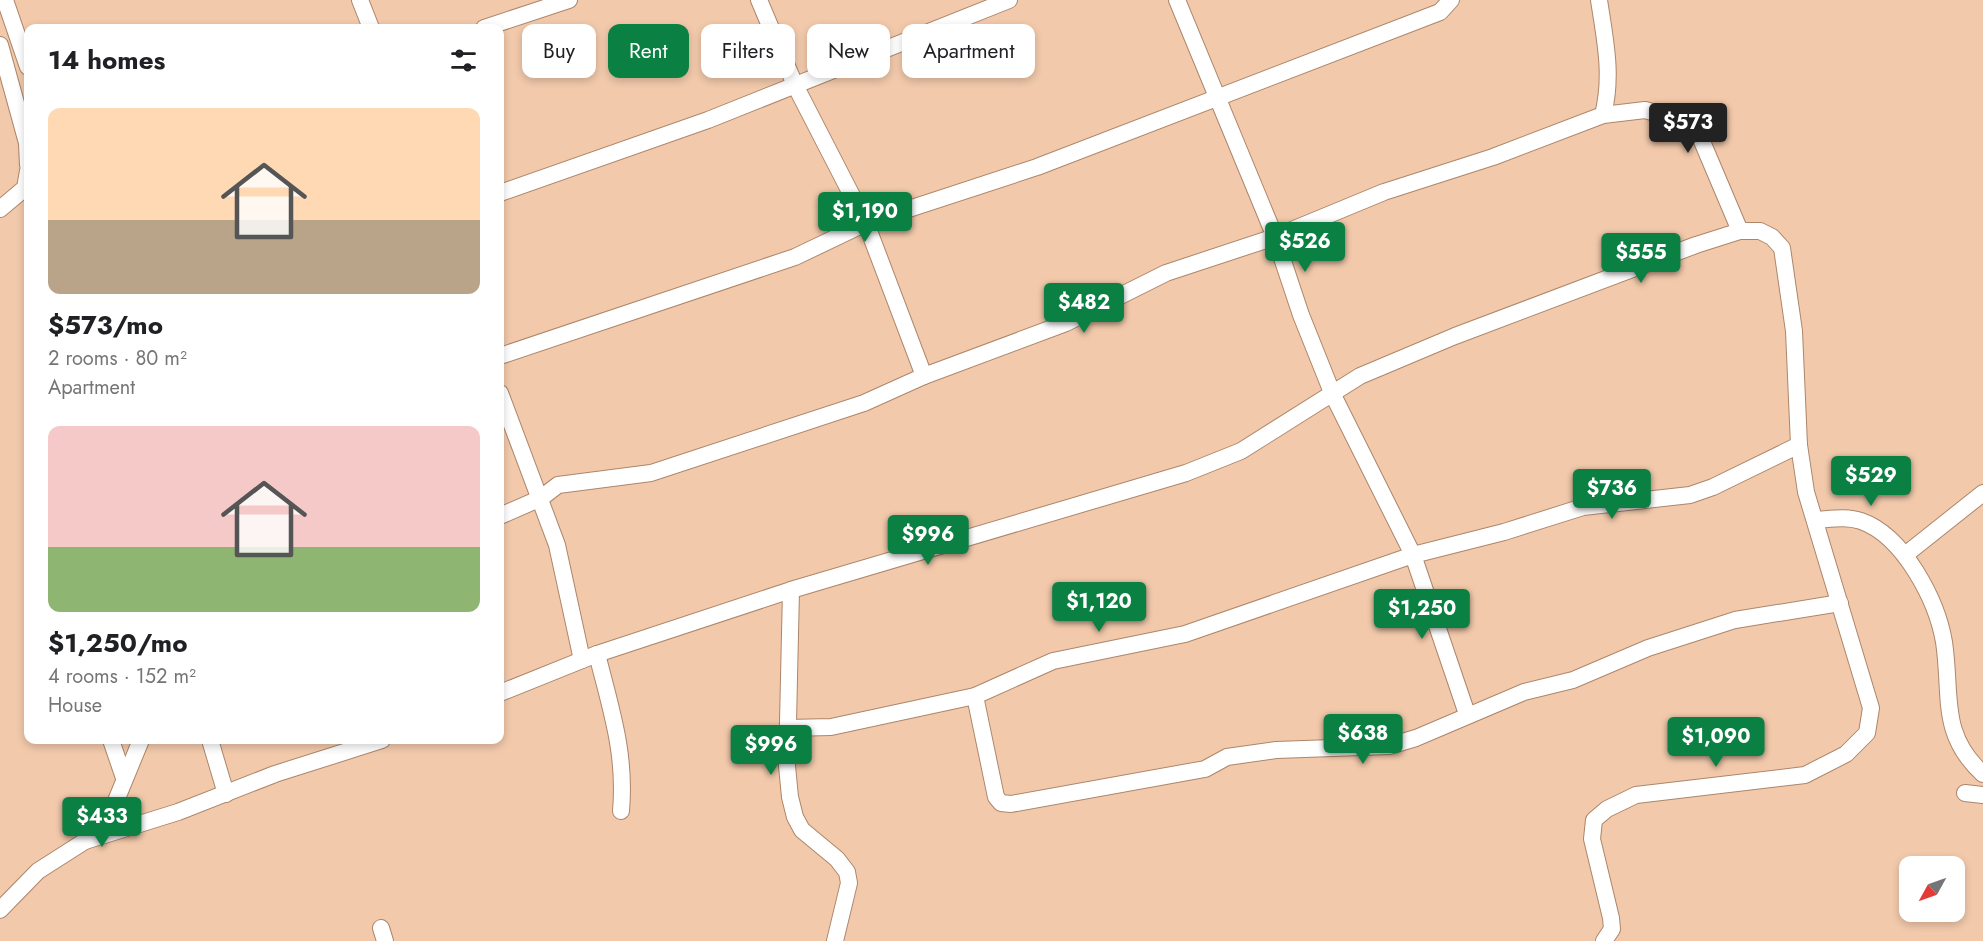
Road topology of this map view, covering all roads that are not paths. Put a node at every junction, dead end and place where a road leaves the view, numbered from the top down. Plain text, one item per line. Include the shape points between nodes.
1 (5, 0) edge
2 (360, 0) edge
3 (569, 0) edge
4 (759, 0) edge
5 (1009, 0) edge
6 (1177, 0) edge
7 (1451, 0) edge
8 (1599, 0) edge
9 (369, 24) edge
10 (496, 24) edge
11 (0, 45) edge
12 (24, 55) edge
13 (3, 65) edge
14 (795, 85) junction
15 (1218, 95) junction
16 (1603, 115) junction
17 (24, 132) edge
18 (24, 189) edge
19 (504, 192) edge
20 (0, 209) edge
21 (866, 223) junction
22 (1740, 231) junction
23 (1275, 237) junction
24 (504, 355) edge
25 (924, 376) junction
26 (1333, 394) junction
27 (504, 403) edge
28 (1798, 445) junction
29 (1983, 493) edge
30 (541, 498) junction
31 (504, 514) edge
32 (1816, 520) junction
33 (1413, 555) junction
34 (1905, 555) junction
35 (791, 590) junction
36 (1840, 603) junction
37 (589, 657) junction
38 (504, 691) edge
39 (975, 696) junction
40 (1467, 714) junction
41 (788, 728) junction
42 (112, 744) edge
43 (139, 744) edge
44 (211, 744) edge
45 (369, 744) edge
46 (1983, 774) edge
47 (124, 778) junction
48 (1965, 793) dead end
49 (226, 794) junction
50 (1983, 795) edge
51 (621, 811) dead end
52 (85, 841) junction
53 (0, 910) edge
54 (835, 941) edge
55 (1604, 941) edge

1 - 12 street
2 - 9 street
3 - 10 street
4 - 14 street
5 - 14 street
6 - 15 street
7 - 15 street via 1440,12
8 - 16 street via 1610,68
11 - 13 street
13 - 17 street
14 - 19 street
14 - 21 street
15 - 21 street via 1037,167
15 - 23 street
16 - 22 street via 1645,110 1676,119 1701,140
16 - 23 street via 1384,192
18 - 20 street
21 - 24 street via 795,257
21 - 25 street
22 - 26 street via 1455,336 1360,376
22 - 28 street via 1760,231 1782,248 1794,331
23 - 25 street via 1166,273 1066,323
23 - 26 street
25 - 30 street via 864,403 651,473 558,485
26 - 33 street
26 - 35 street via 1241,451 1186,473
27 - 30 street
28 - 32 street via 1806,492
28 - 33 street via 1690,495 1583,507
29 - 34 street
30 - 31 street
30 - 37 street
32 - 34 street via 1862,521 1881,532
32 - 36 street
33 - 39 street via 1185,634 1053,661
33 - 40 street
34 - 46 street via 1925,588 1944,641 1953,730 1972,764
35 - 37 street
35 - 41 street
36 - 40 street via 1735,620
36 - 55 street via 1871,708 1867,733 1846,754 1805,775 1636,795 1607,809 1594,820 1592,839 1611,918 1612,929
37 - 38 street
37 - 51 street via 621,747
39 - 40 street via 996,797 1000,803 1011,804 1205,769 1238,755 1389,746
39 - 41 street via 831,727
41 - 54 street via 787,766 795,817 802,830 847,872 849,883
42 - 47 street
43 - 47 street
44 - 49 street
45 - 49 street
47 - 52 street via 111,813
48 - 50 street
49 - 52 street
52 - 53 street via 38,871

